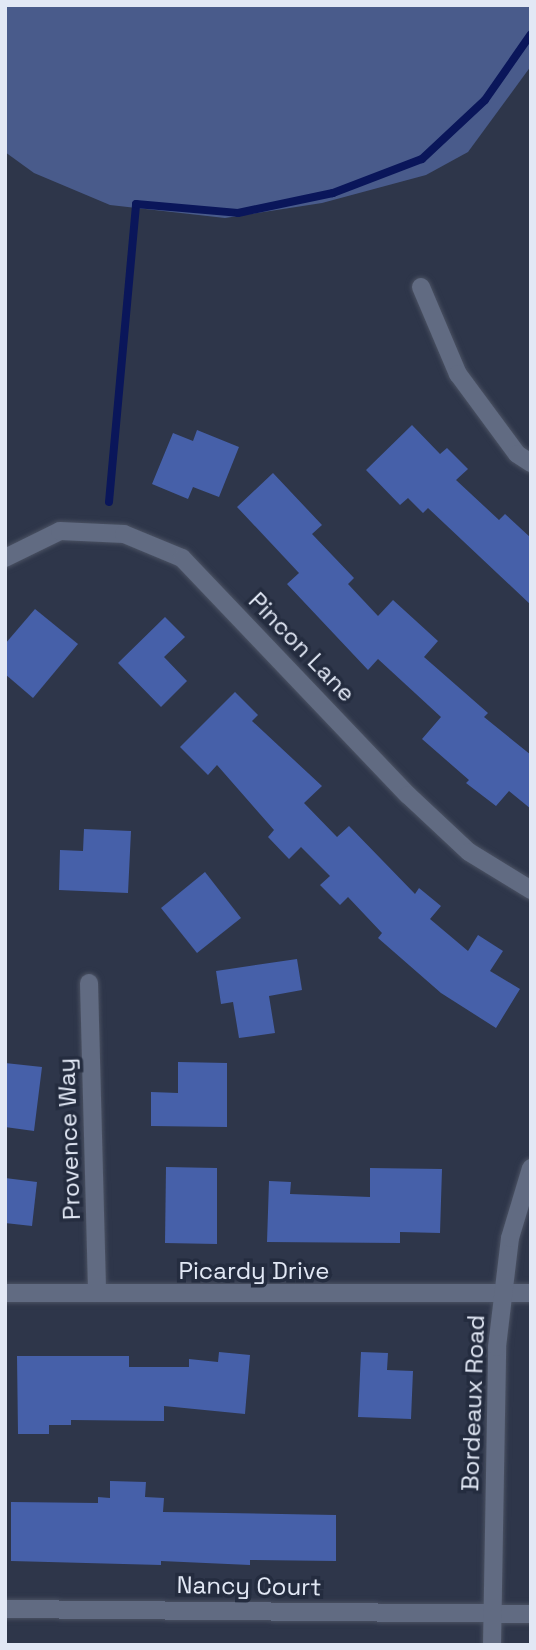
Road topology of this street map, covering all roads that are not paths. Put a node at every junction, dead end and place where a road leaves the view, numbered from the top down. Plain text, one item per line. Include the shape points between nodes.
1 (421, 288) dead end
2 (531, 463) edge
3 (5, 558) edge
4 (531, 890) edge
5 (89, 983) dead end
6 (531, 1168) edge
7 (5, 1293) edge
8 (96, 1293) junction
9 (531, 1293) edge
10 (502, 1294) junction
11 (5, 1609) edge
12 (531, 1614) edge
13 (492, 1615) junction
14 (492, 1645) edge

1 - 2 street via 458,374 517,454
3 - 4 street, Pincon Lane via 60,531 124,534 182,558 459,843
5 - 8 street, Provence Way
6 - 10 street, Bordeaux Road via 510,1238
7 - 8 street, Picardy Drive
8 - 10 street, Picardy Drive
9 - 10 street, Picardy Drive
10 - 13 street, Bordeaux Road via 494,1402
11 - 13 street, Nancy Court
12 - 13 street, Nancy Court
13 - 14 street, Bordeaux Road

